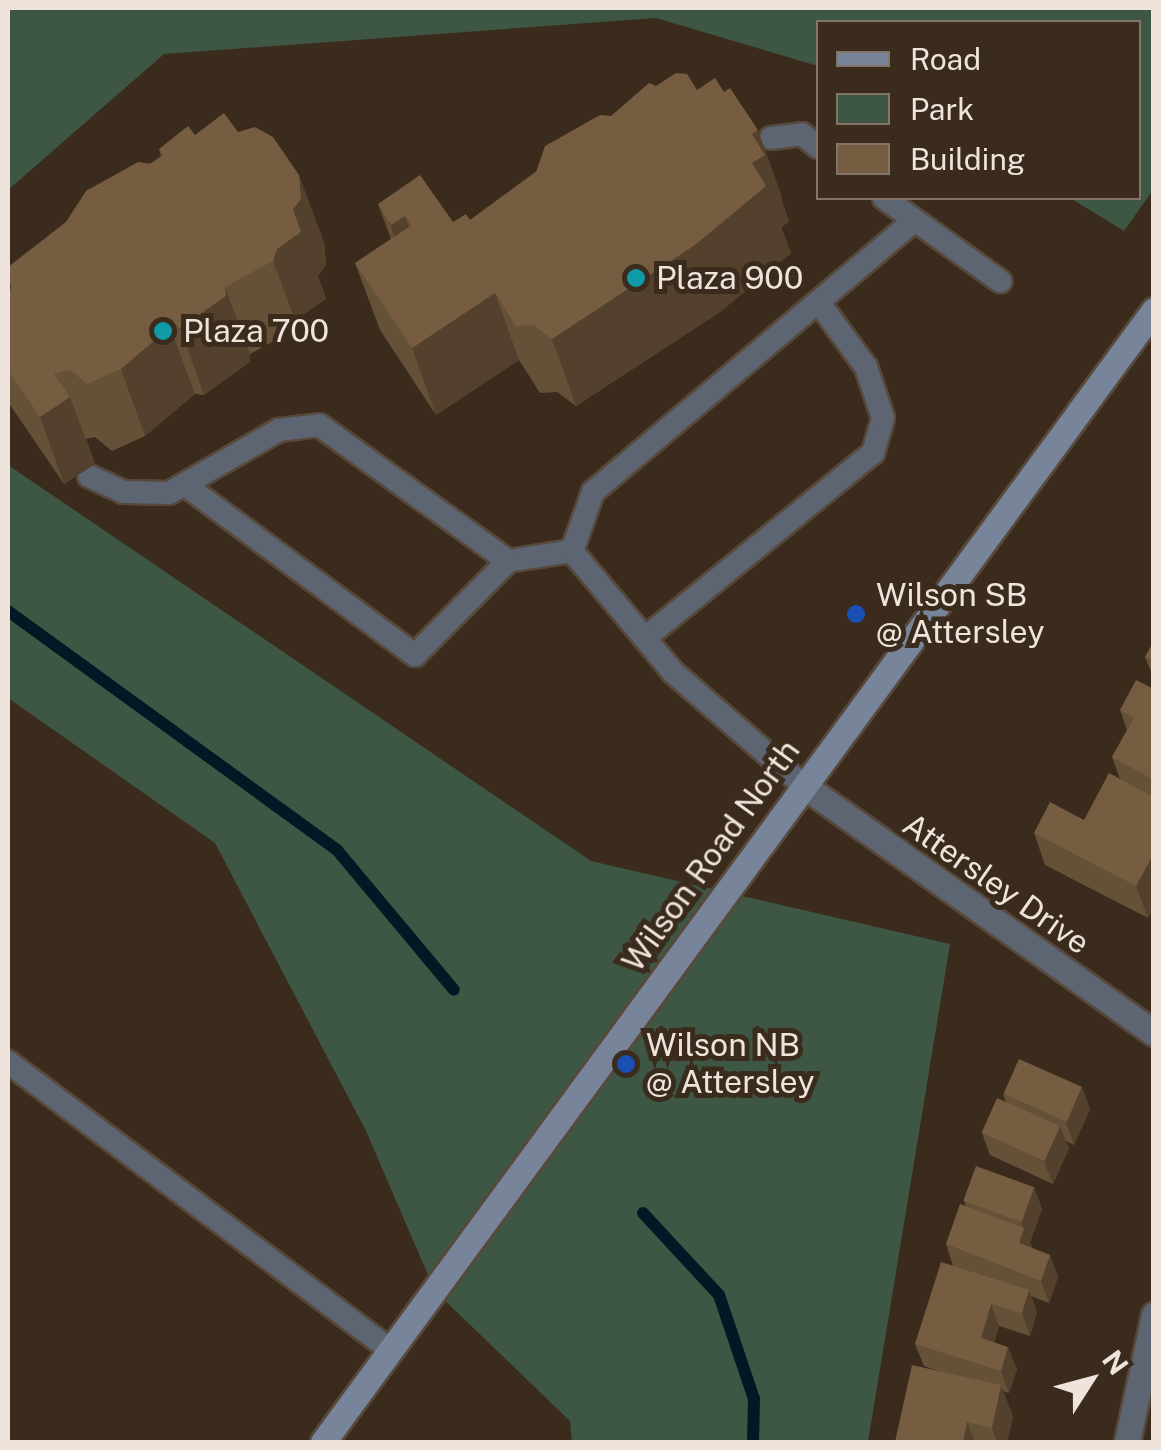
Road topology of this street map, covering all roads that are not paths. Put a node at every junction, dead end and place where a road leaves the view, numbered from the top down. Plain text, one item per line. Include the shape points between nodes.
1 (771, 138) dead end
2 (816, 145) edge
3 (887, 200) edge
4 (914, 221) junction
5 (1000, 281) dead end
6 (819, 302) junction
7 (1154, 310) edge
8 (89, 476) dead end
9 (185, 484) junction
10 (572, 551) junction
11 (508, 561) junction
12 (645, 638) junction
13 (804, 786) junction
14 (1154, 1032) edge
15 (8, 1062) edge
16 (1154, 1315) edge
17 (390, 1350) junction
18 (324, 1442) edge
19 (1127, 1442) edge

1 - 2 lane via 802,134
3 - 4 lane
4 - 5 lane
4 - 6 lane
6 - 10 lane via 593,492
6 - 12 lane via 866,367 884,418 872,454
7 - 13 main road, Wilson Road North
8 - 9 lane via 124,492 169,494
9 - 11 lane via 278,430 319,425
9 - 11 lane via 415,656
10 - 11 lane
10 - 12 lane
12 - 13 lane via 673,672
13 - 14 street, Attersley Drive
13 - 17 main road, Wilson Road North
15 - 17 lane
16 - 19 street
17 - 18 main road, Wilson Road North

